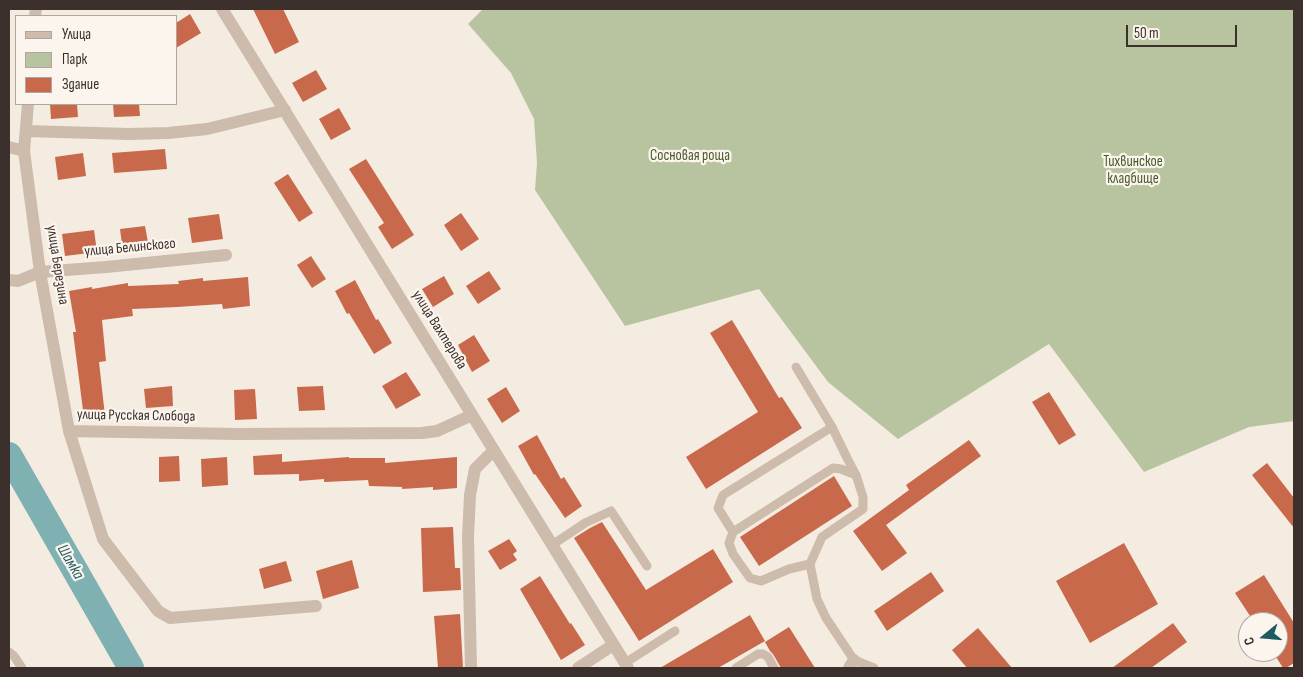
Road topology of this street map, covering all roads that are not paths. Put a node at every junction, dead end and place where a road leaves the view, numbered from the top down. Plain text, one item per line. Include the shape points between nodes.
1 (222, 9) edge
2 (28, 105) edge
3 (285, 110) junction
4 (26, 131) junction
5 (9, 147) edge
6 (24, 151) junction
7 (226, 255) dead end
8 (40, 272) junction
9 (9, 280) edge
10 (796, 367) dead end
11 (472, 416) junction
12 (832, 427) junction
13 (69, 431) junction
14 (494, 450) junction
15 (856, 475) junction
16 (733, 532) junction
17 (552, 545) junction
18 (810, 564) junction
19 (647, 566) dead end
20 (316, 606) dead end
21 (675, 632) dead end
22 (613, 644) junction
23 (9, 652) edge
24 (852, 664) edge
25 (627, 666) edge
26 (22, 668) edge
27 (471, 668) edge
28 (578, 668) edge
29 (736, 668) edge
30 (774, 668) edge
31 (874, 668) edge

1 - 3 street, улица Вахтерова
2 - 4 street, улица Березина
3 - 4 street via 206,129 168,133
3 - 11 street, улица Вахтерова
4 - 6 street, улица Березина
5 - 6 street
6 - 8 street, улица Березина
7 - 8 street, улица Белинского
8 - 9 street, улица Белинского via 18,282
8 - 13 street, улица Березина
10 - 12 lane
11 - 13 street, улица Русская Слобода via 437,431 422,433
11 - 14 street, улица Вахтерова
12 - 15 lane
12 - 16 lane via 723,495 718,508
13 - 20 street, улица Русская Слобода via 103,539 158,611 170,618
14 - 17 street, улица Вахтерова
14 - 27 street via 475,469 470,495
15 - 16 lane via 833,468
15 - 18 lane via 863,509 822,537
16 - 18 lane via 729,543 731,549 750,578 761,581
17 - 19 lane via 611,510
17 - 22 street, улица Вахтерова
18 - 24 lane via 817,599
21 - 25 lane
22 - 25 street, улица Вахтерова
22 - 28 street
23 - 26 lane
24 - 31 lane
29 - 30 lane via 758,654 768,657

